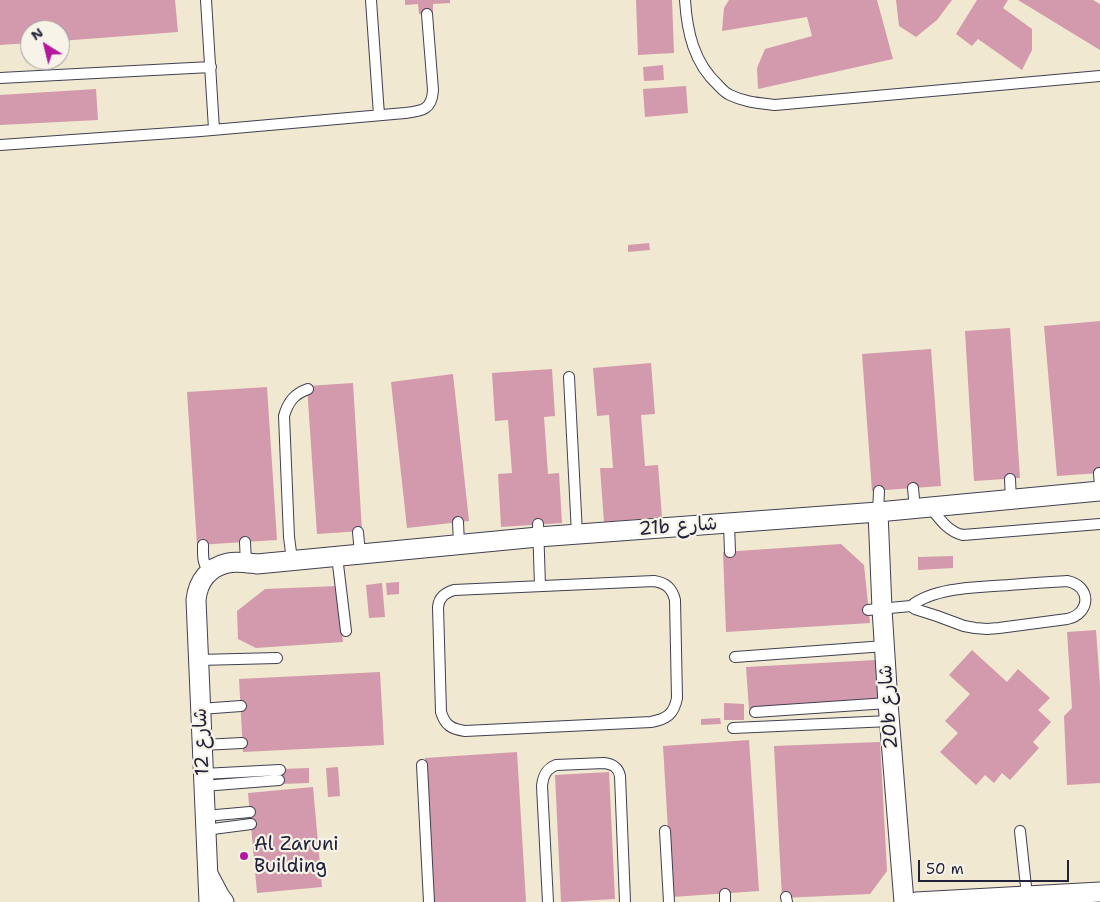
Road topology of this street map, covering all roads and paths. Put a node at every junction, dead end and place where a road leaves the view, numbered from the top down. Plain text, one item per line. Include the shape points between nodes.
1 (206, 0) edge
2 (371, 0) edge
3 (685, 0) edge
4 (427, 14) dead end
5 (211, 67) junction
6 (1100, 76) edge
7 (0, 78) edge
8 (379, 116) junction
9 (214, 130) junction
10 (0, 145) edge
11 (569, 377) dead end
12 (308, 389) dead end
13 (1099, 473) edge
14 (1010, 479) dead end
15 (1100, 486) edge
16 (913, 488) dead end
17 (879, 491) dead end
18 (1100, 491) edge
19 (1011, 500) junction
20 (923, 508) junction
21 (878, 512) junction
22 (458, 522) dead end
23 (729, 523) junction
24 (1100, 524) edge
25 (538, 531) junction
26 (358, 532) dead end
27 (577, 534) junction
28 (245, 542) dead end
29 (459, 544) junction
30 (202, 545) dead end
31 (730, 552) dead end
32 (360, 554) junction
33 (337, 556) junction
34 (292, 560) junction
35 (251, 563) junction
36 (210, 572) junction
37 (540, 586) junction
38 (911, 606) junction
39 (875, 610) junction
40 (197, 612) junction
41 (346, 631) dead end
42 (885, 646) junction
43 (735, 657) dead end
44 (277, 658) dead end
45 (198, 660) junction
46 (241, 706) dead end
47 (200, 708) junction
48 (755, 712) dead end
49 (889, 712) junction
50 (733, 728) dead end
51 (242, 743) dead end
52 (202, 745) junction
53 (422, 766) dead end
54 (279, 775) dead end
55 (203, 780) junction
56 (250, 812) dead end
57 (205, 823) junction
58 (251, 824) dead end
59 (666, 831) dead end
60 (1020, 831) dead end
61 (208, 872) junction
62 (1100, 892) edge
63 (1027, 896) junction
64 (209, 902) edge
65 (224, 902) edge
66 (429, 902) edge
67 (548, 902) edge
68 (625, 902) edge
69 (669, 902) edge
70 (904, 902) edge
71 (916, 902) edge

1 - 5 lane
2 - 8 lane
3 - 6 lane via 690,40 698,60 710,78 728,94 751,103 775,105
4 - 8 lane via 433,90 430,105 421,111
5 - 7 lane
5 - 9 lane
8 - 9 lane
9 - 10 lane
11 - 27 lane
12 - 34 lane via 295,396 287,405 284,416
13 - 15 lane
14 - 19 lane
16 - 20 lane
17 - 21 lane
18 - 19 street, 21b شارع
19 - 20 street, 21b شارع
20 - 21 street, 21b شارع
20 - 24 lane via 948,528 963,535
21 - 23 street, 21b شارع
21 - 39 street, 20b شارع
22 - 29 lane
23 - 27 street, 21b شارع via 647,524
23 - 31 lane
25 - 27 street, 21b شارع
25 - 29 street, 21b شارع
25 - 37 lane
26 - 32 lane
28 - 35 lane
29 - 32 street, 21b شارع
30 - 36 lane via 203,563
32 - 33 street, 21b شارع
33 - 34 street, 21b شارع
33 - 41 lane
34 - 35 street, 21b شارع
35 - 36 street, 21b شارع via 228,563
35 - 40 street, 21b شارع via 216,584
36 - 40 street via 197,590
37 - 37 lane via 654,581 668,586 675,600 677,698 669,715 661,720 642,723 465,731 449,726 441,712 438,601 454,590
38 - 38 lane via 964,626 987,629 1074,617 1084,608 1086,601 1082,589 1067,581 967,588 935,595
38 - 39 lane
39 - 42 street, 20b شارع
40 - 45 street, شارع 12
42 - 43 lane
42 - 49 street, 20b شارع
44 - 45 lane
45 - 47 street, شارع 12
46 - 47 lane
47 - 52 street, شارع 12
48 - 49 lane
49 - 50 lane
49 - 70 street, 20b شارع via 887,766
51 - 52 lane
52 - 55 street, شارع 12
53 - 66 lane
54 - 55 lane
55 - 57 street, شارع 12
56 - 57 lane
57 - 58 lane
57 - 61 street, شارع 12
59 - 69 lane
60 - 63 lane
61 - 64 street, شارع 12
61 - 65 street
62 - 63 street
63 - 71 street
67 - 68 lane via 543,779 546,772 556,765 604,762 615,766 620,776

